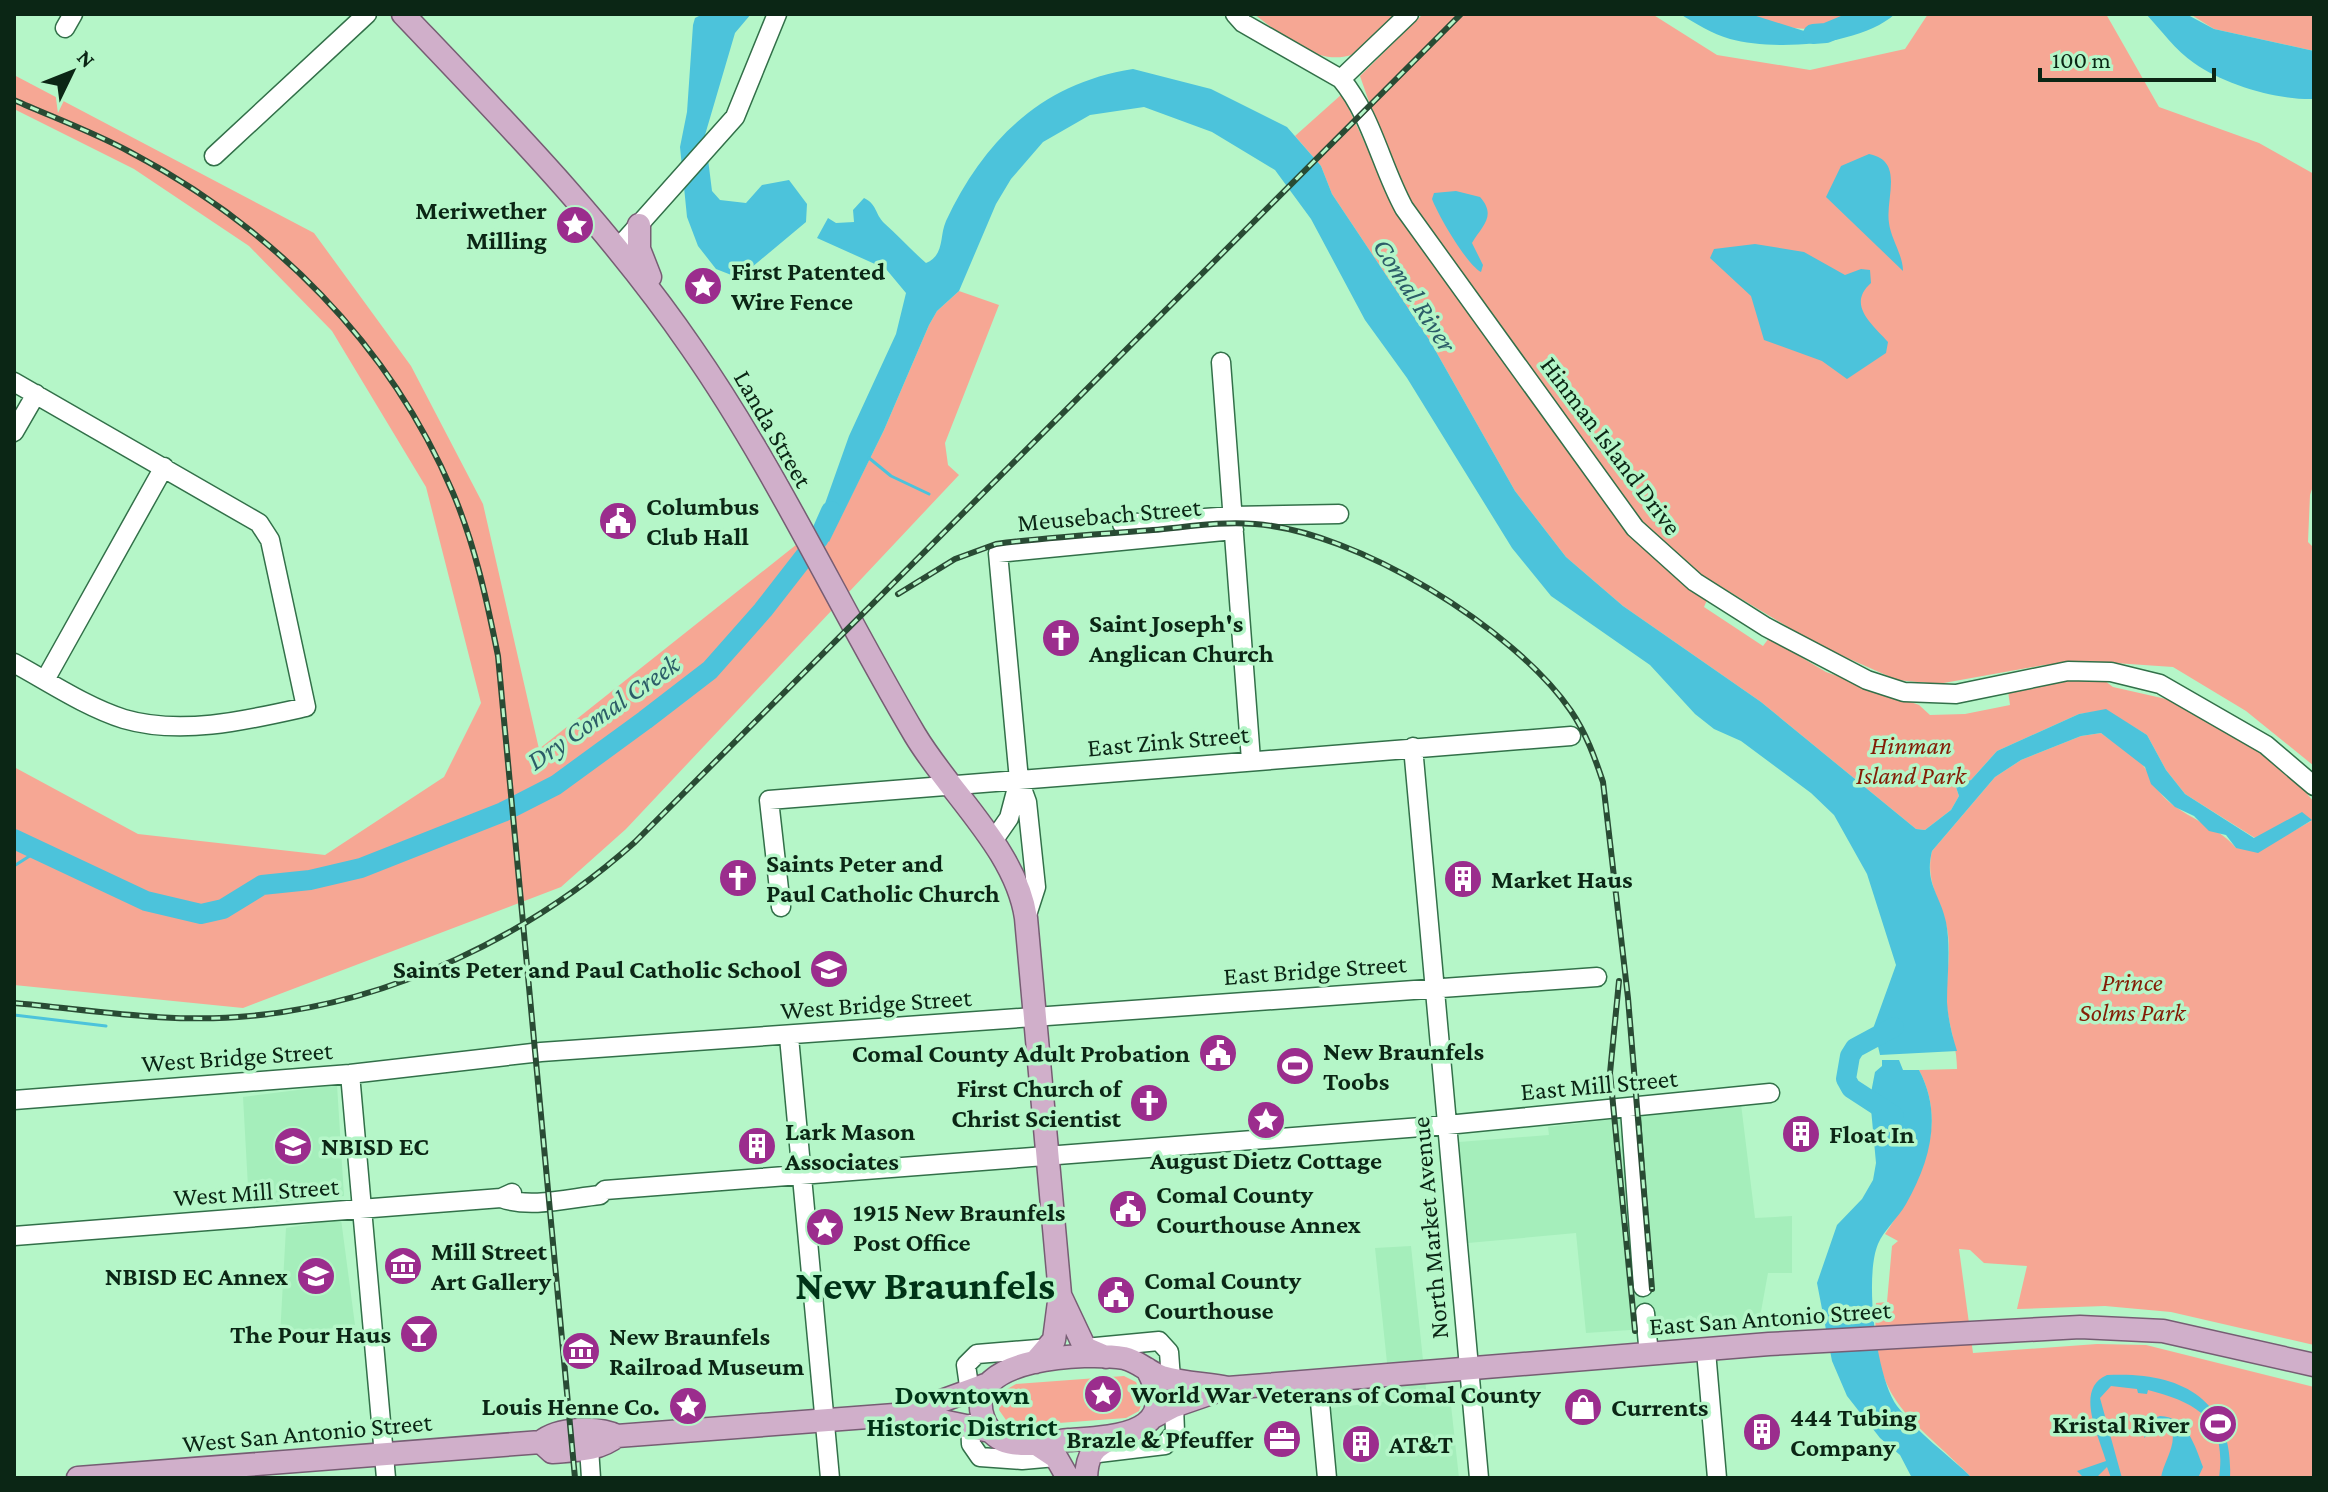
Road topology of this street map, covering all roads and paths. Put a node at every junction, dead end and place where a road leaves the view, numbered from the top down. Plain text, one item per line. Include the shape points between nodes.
1 (367, 14) edge
2 (403, 14) edge
3 (777, 14) edge
4 (1235, 14) edge
5 (1409, 14) edge
6 (1360, 60) junction
7 (1313, 62) junction
8 (1341, 79) junction
9 (214, 156) dead end
10 (639, 225) junction
11 (619, 247) junction
12 (649, 290) junction
13 (1221, 362) dead end
14 (14, 382) edge
15 (36, 394) junction
16 (14, 432) edge
17 (164, 467) junction
18 (1339, 514) dead end
19 (1233, 523) junction
20 (1122, 524) dead end
21 (14, 663) edge
22 (45, 680) junction
23 (1571, 736) dead end
24 (1413, 747) junction
25 (1251, 760) junction
26 (1019, 780) junction
27 (948, 786) junction
28 (2314, 786) edge
29 (993, 841) junction
30 (781, 907) dead end
31 (1026, 918) junction
32 (1597, 977) dead end
33 (1435, 987) junction
34 (1036, 1017) junction
35 (789, 1037) junction
36 (350, 1074) junction
37 (1770, 1093) dead end
38 (14, 1100) edge
39 (1630, 1109) junction
40 (1447, 1125) junction
41 (1050, 1156) junction
42 (802, 1176) junction
43 (362, 1210) junction
44 (14, 1236) edge
45 (1643, 1287) dead end
46 (1060, 1294) junction
47 (1645, 1313) dead end
48 (1706, 1351) junction
49 (1095, 1352) junction
50 (1042, 1355) junction
51 (1649, 1355) junction
52 (2314, 1365) edge
53 (1147, 1369) junction
54 (1469, 1369) junction
55 (1171, 1379) junction
56 (1318, 1381) junction
57 (979, 1388) junction
58 (1228, 1388) junction
59 (1174, 1406) junction
60 (908, 1414) junction
61 (1153, 1417) junction
62 (825, 1421) junction
63 (980, 1427) junction
64 (617, 1436) junction
65 (1120, 1436) junction
66 (541, 1442) junction
67 (1035, 1443) junction
68 (589, 1448) junction
69 (385, 1454) junction
70 (1090, 1454) junction
71 (1056, 1457) junction
72 (78, 1478) edge
73 (386, 1478) edge
74 (591, 1478) edge
75 (830, 1478) edge
76 (1068, 1478) edge
77 (1086, 1478) edge
78 (1327, 1478) edge
79 (1479, 1478) edge
80 (1717, 1478) edge

1 - 9 street
2 - 11 main road, Landa Street
3 - 10 street via 742,105 728,127
4 - 7 street
5 - 6 street
6 - 7 street
6 - 8 street
7 - 8 street
8 - 28 street, Hinman Island Drive via 1360,104 1404,208 1635,528 1695,582 1766,627 1867,680 1904,692 1956,694 2068,671 2111,672 2160,684 2266,745
10 - 11 street
10 - 12 main road via 637,242 651,278
11 - 12 main road, Landa Street
12 - 27 main road, Landa Street via 745,435
13 - 19 street
14 - 15 street
15 - 16 street
15 - 17 street
17 - 22 street
17 - 22 street via 249,516 270,540 306,707 221,723 152,725 101,710
18 - 19 street, Meusebach Street
19 - 20 street, Meusebach Street
19 - 25 street
19 - 26 street, Meusebach Street via 998,553
21 - 22 street
23 - 24 street, East Zink Street
24 - 25 street, East Zink Street
24 - 33 street, North Market Avenue
25 - 26 street, East Zink Street
26 - 27 street, East Zink Street
26 - 29 street via 1009,818
26 - 31 street via 1027,802 1036,887
27 - 29 main road, Landa Street
27 - 30 street, East Zink Street via 769,800
29 - 31 main road, Landa Street via 1015,876
31 - 34 main road, Landa Street
32 - 33 street, East Bridge Street
33 - 34 street, East Bridge Street
33 - 40 street, North Market Avenue
34 - 35 street, West Bridge Street
34 - 41 main road, Landa Street
35 - 36 street, West Bridge Street
35 - 42 street
36 - 38 street, West Bridge Street
36 - 43 street
37 - 39 street, East Mill Street
39 - 40 street, East Mill Street
39 - 45 street
40 - 41 street, East Mill Street
40 - 54 street, North Market Avenue
41 - 42 street, West Mill Street
41 - 46 main road, Landa Street
42 - 43 street, West Mill Street via 605,1190 550,1201 512,1203 501,1198
42 - 62 street
43 - 44 street, West Mill Street
43 - 69 street
46 - 49 main road
46 - 50 main road
47 - 51 street
48 - 51 main road, East San Antonio Street
48 - 52 main road, East San Antonio Street via 2080,1327 2163,1331
48 - 80 street
49 - 50 main road, East San Antonio Street
49 - 53 main road, East San Antonio Street
49 - 55 street via 1159,1341 1169,1352
50 - 57 main road, West San Antonio Street
50 - 57 street via 977,1354 966,1365
51 - 54 main road, East San Antonio Street
53 - 55 main road, East San Antonio Street
53 - 61 main road via 1157,1399
54 - 56 main road, East San Antonio Street
54 - 79 street, North Market Avenue
55 - 58 main road, East San Antonio Street
56 - 58 main road, East San Antonio Street
56 - 78 street
57 - 60 main road, West San Antonio Street
57 - 63 main road
58 - 59 main road, East San Antonio Street
59 - 61 main road, East San Antonio Street
59 - 70 street via 1175,1432 1165,1445
60 - 62 main road, West San Antonio Street
60 - 63 main road, West San Antonio Street
61 - 65 main road, East San Antonio Street via 1142,1428
62 - 64 main road, West San Antonio Street
62 - 75 street
63 - 67 main road, West San Antonio Street via 1007,1442
63 - 71 street via 971,1444 980,1457
64 - 66 main road, West San Antonio Street via 606,1430 561,1433
64 - 68 main road, West San Antonio Street
65 - 67 main road
65 - 70 main road, East San Antonio Street
66 - 68 main road, West San Antonio Street via 552,1452
66 - 69 main road, West San Antonio Street
67 - 71 main road
68 - 74 street
69 - 72 main road, West San Antonio Street
69 - 73 street
70 - 77 main road
71 - 76 main road

